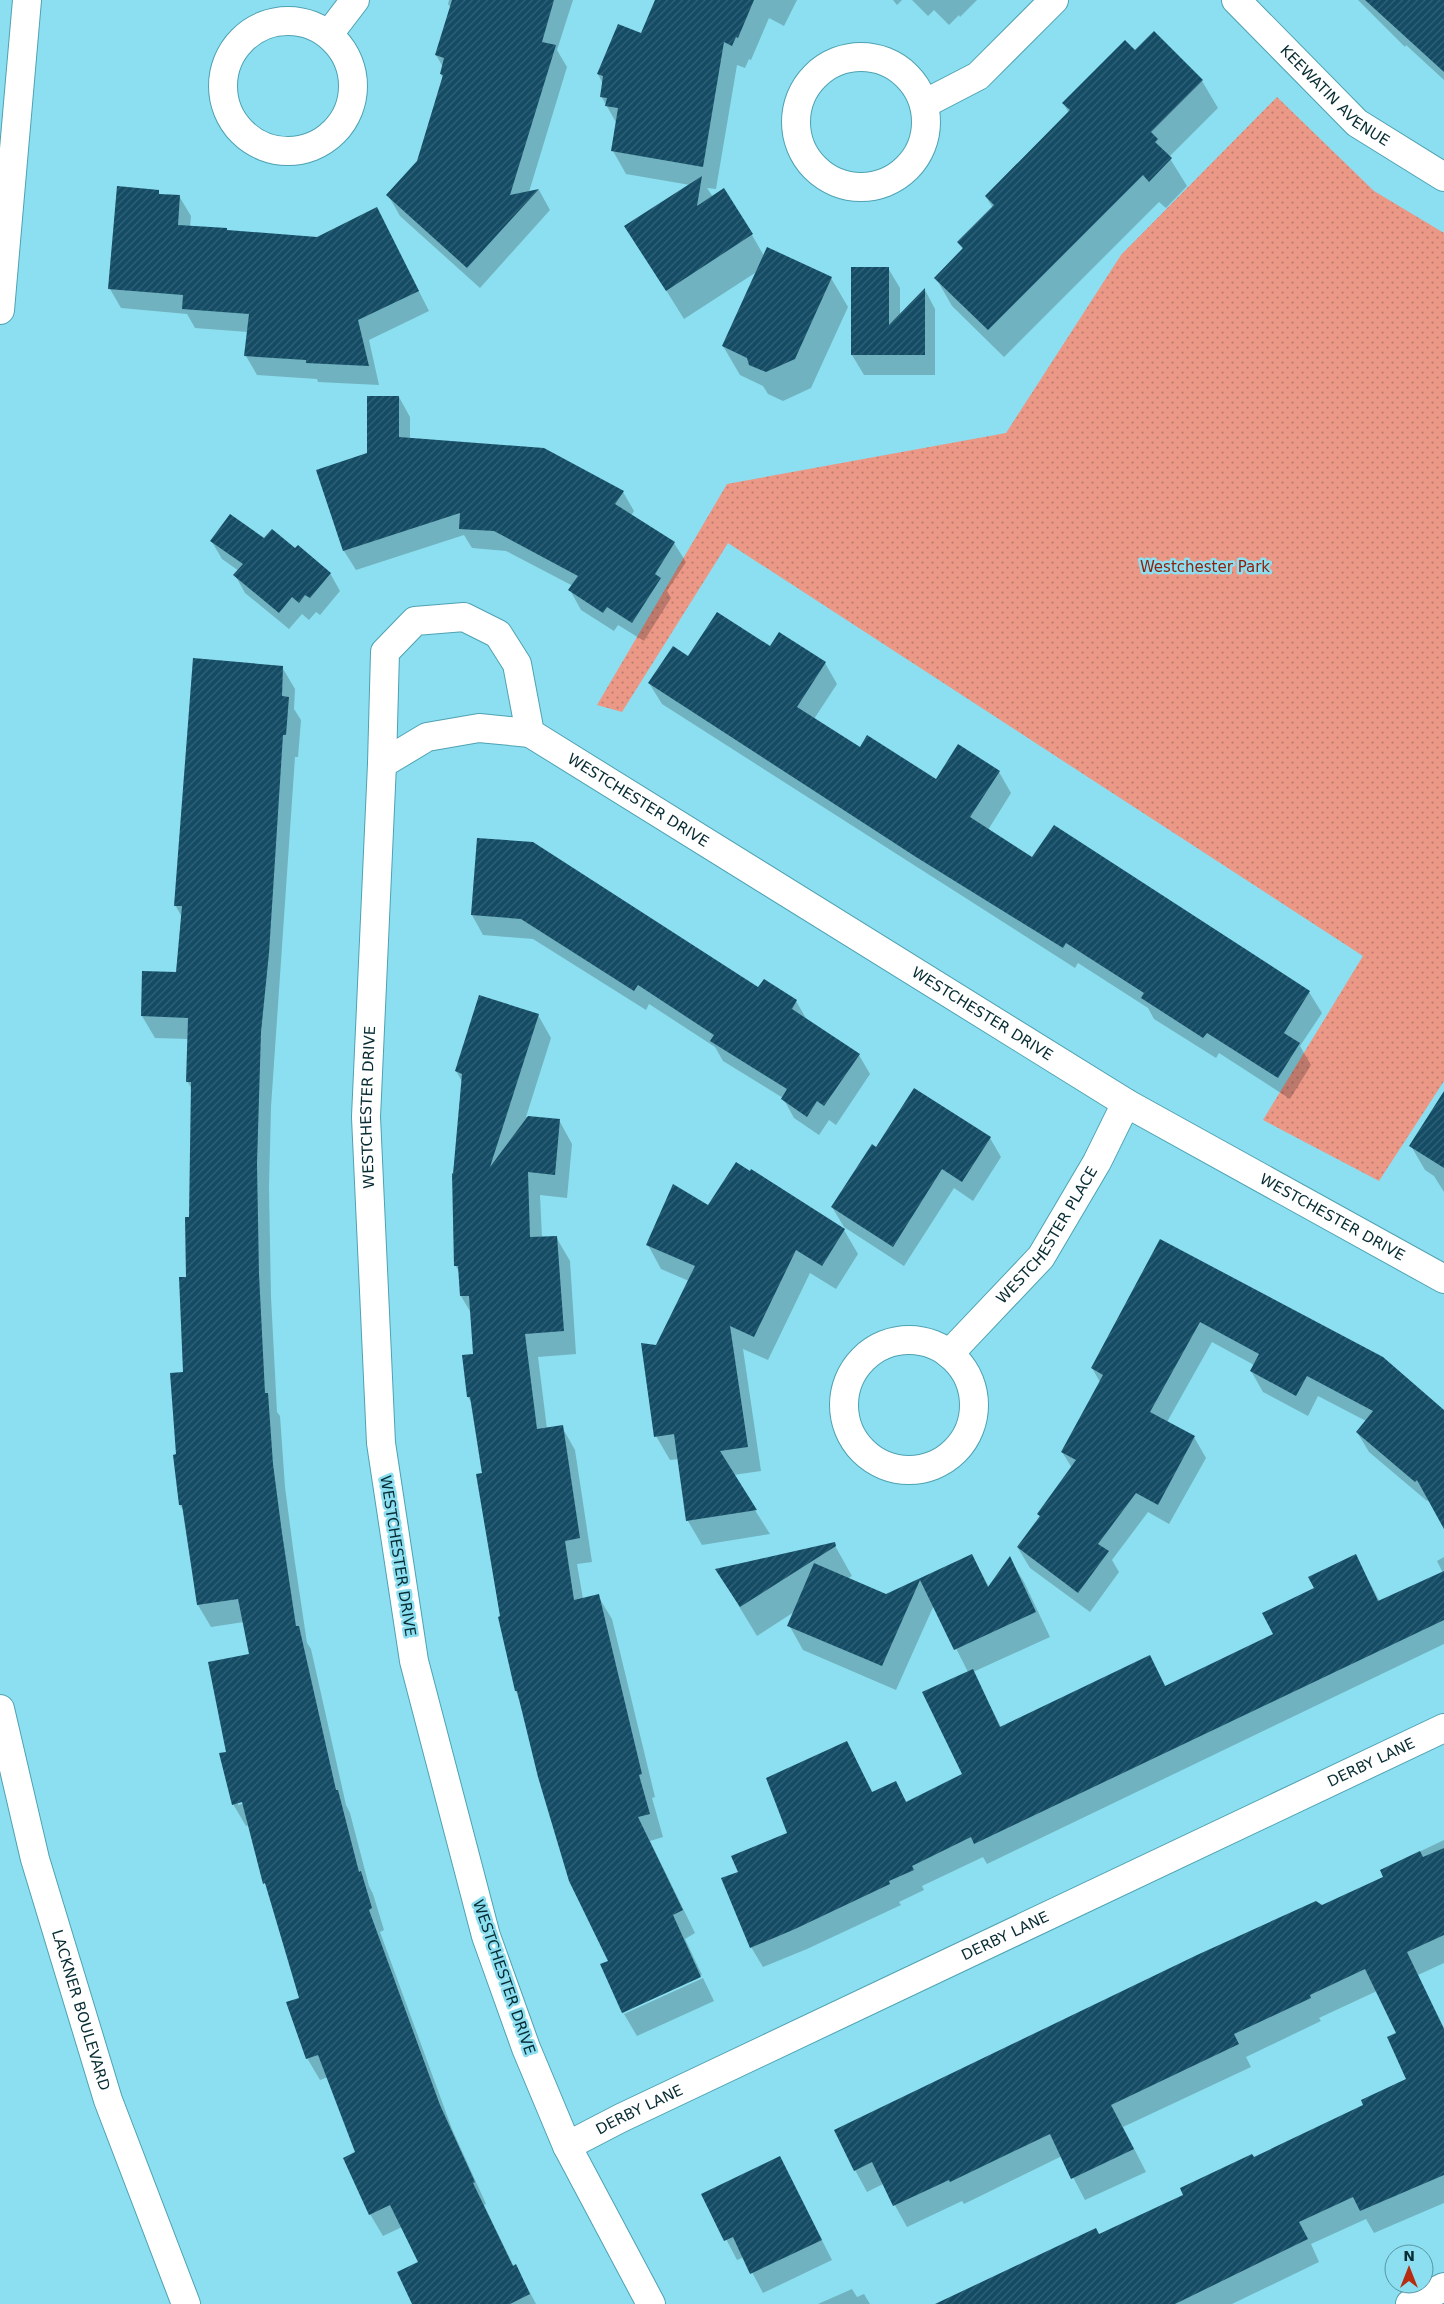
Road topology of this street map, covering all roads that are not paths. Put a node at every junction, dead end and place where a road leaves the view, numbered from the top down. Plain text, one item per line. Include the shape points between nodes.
1 (27, 0) edge
2 (355, 0) edge
3 (1054, 0) edge
4 (1236, 0) edge
5 (329, 34) junction
6 (924, 104) junction
7 (1444, 177) edge
8 (0, 310) edge
9 (530, 733) junction
10 (382, 764) junction
11 (1126, 1103) junction
12 (1444, 1279) edge
13 (949, 1354) junction
14 (0, 1709) edge
15 (1444, 1728) edge
16 (566, 2146) junction
17 (1444, 2287) edge
18 (1416, 2303) edge
19 (186, 2304) edge
20 (651, 2304) edge

1 - 8 street
2 - 5 street
3 - 6 street via 978,76
4 - 7 street, KEEWATIN AVENUE via 1357,123
5 - 5 street via 308,24 274,22 252,31 232,53 224,74 224,97 233,121 248,138 268,148 291,151 311,147 330,135 345,118 352,100 353,78 346,56
6 - 6 street via 914,83 890,63 867,57 845,58 814,76 801,95 796,115 798,138 810,162 826,177 842,184 865,187 887,182 908,168 921,149 927,127
9 - 10 street, WESTCHESTER DRIVE via 479,728 427,737
9 - 10 street, WESTCHESTER DRIVE via 518,664 498,634 464,617 415,621 385,652
9 - 11 street, WESTCHESTER DRIVE
10 - 16 street, WESTCHESTER DRIVE via 366,1117 381,1443 414,1661 486,1936
11 - 12 street, WESTCHESTER DRIVE
11 - 13 street, WESTCHESTER PLACE via 1098,1162 1041,1257
13 - 13 street via 929,1343 894,1342 873,1350 852,1372 844,1393 844,1416 853,1440 868,1457 888,1467 911,1470 931,1466 951,1455 966,1438 972,1420 973,1397 966,1375
14 - 19 street, LACKNER BOULEVARD via 35,1859 108,2100
15 - 16 street, DERBY LANE
16 - 20 street, WESTCHESTER DRIVE
17 - 18 street

